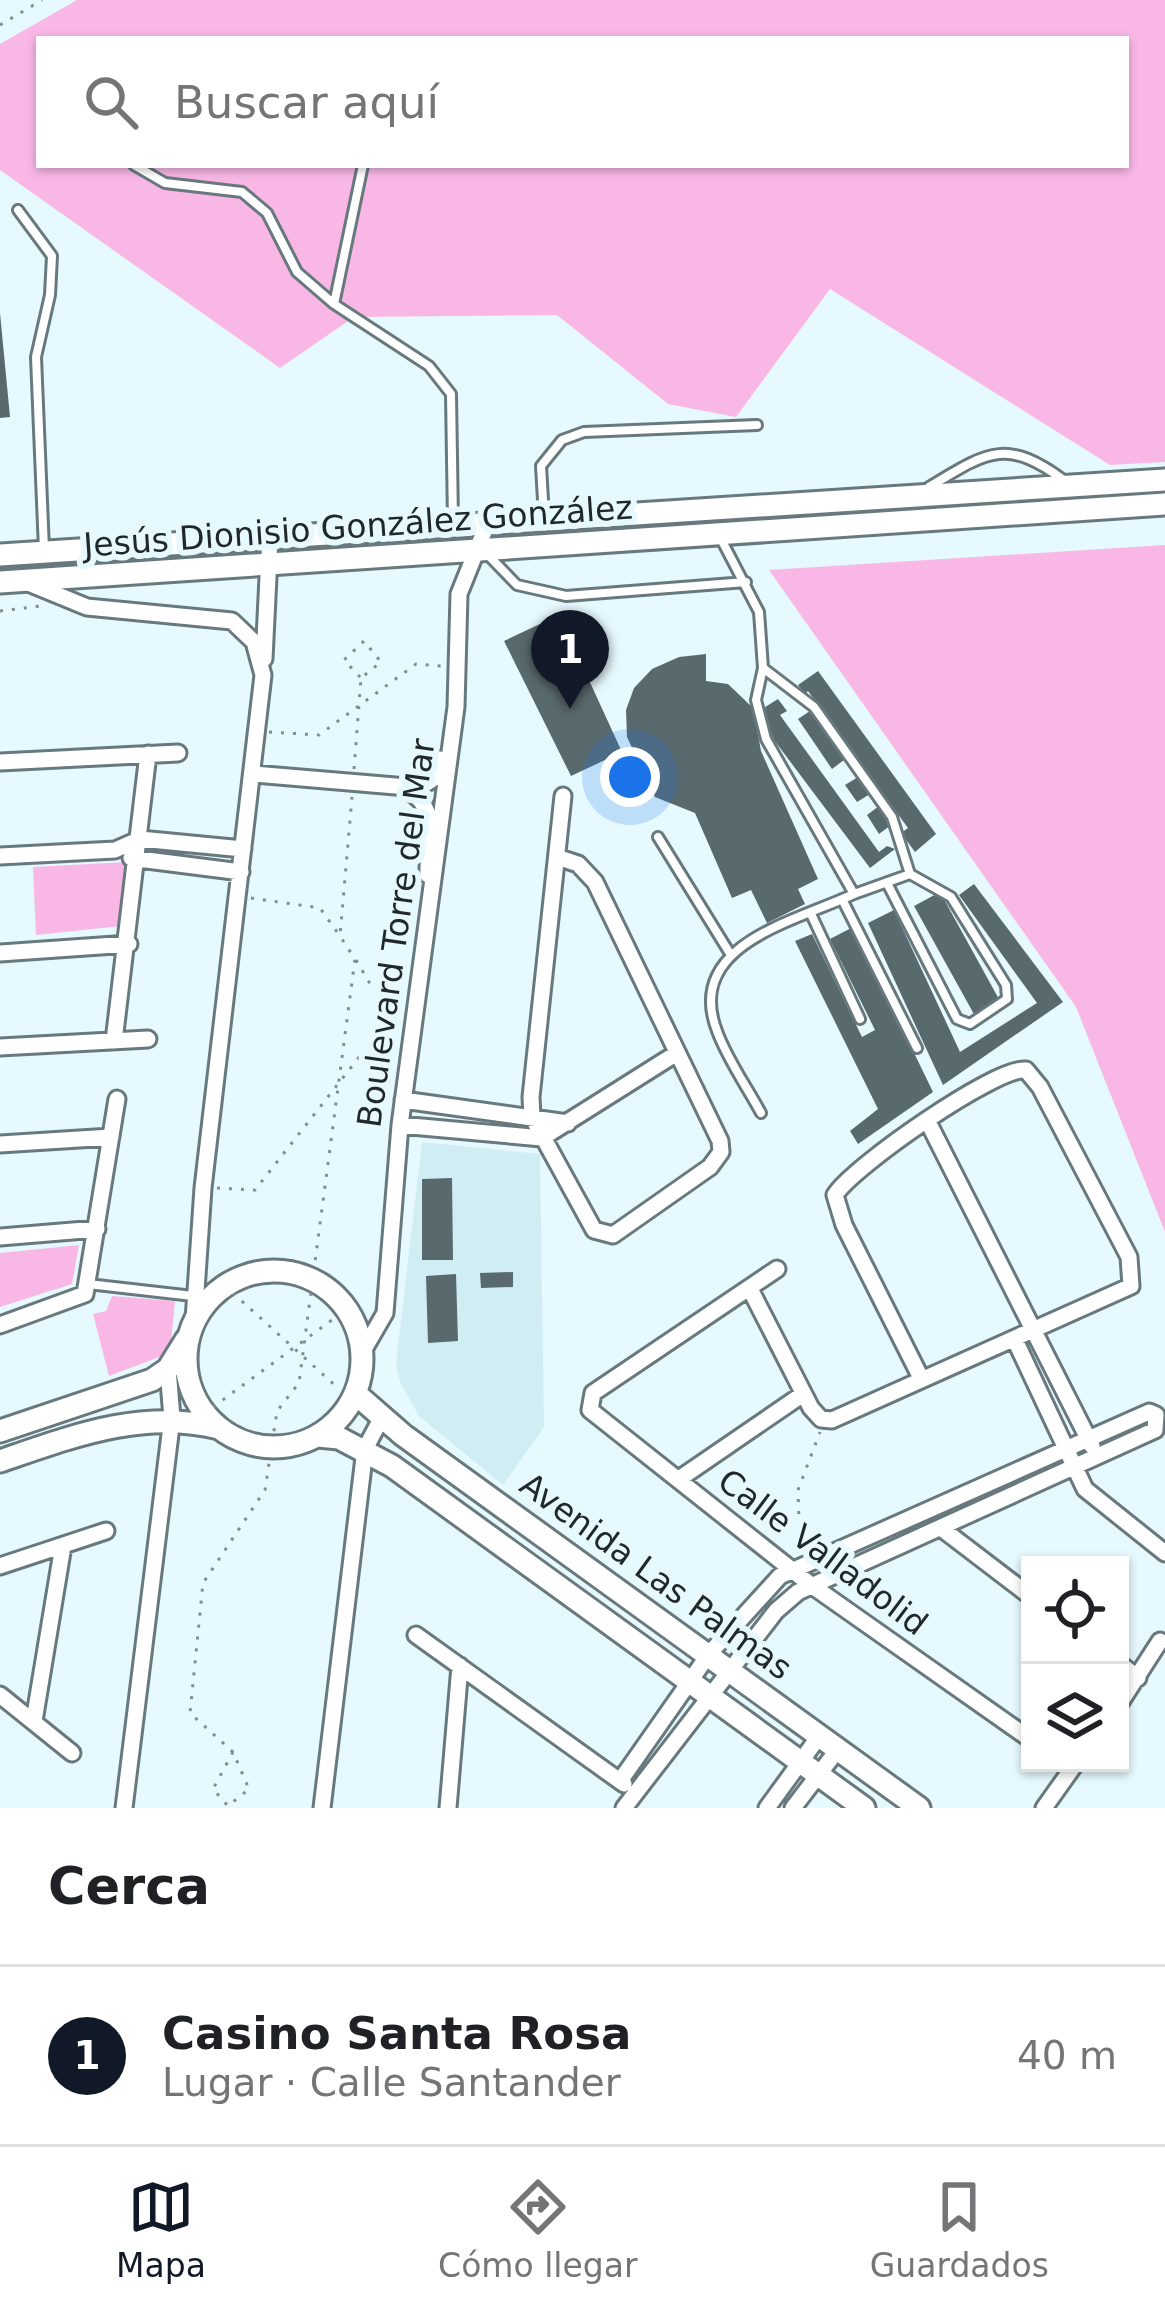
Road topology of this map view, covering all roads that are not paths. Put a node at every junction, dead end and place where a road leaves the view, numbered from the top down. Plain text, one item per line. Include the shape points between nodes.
1 (139, 168) edge
2 (363, 168) edge
3 (18, 210) dead end
4 (334, 304) junction
5 (757, 425) dead end
6 (1165, 479) edge
7 (1071, 485) junction
8 (918, 494) junction
9 (1165, 504) edge
10 (716, 506) junction
11 (544, 518) junction
12 (488, 522) junction
13 (453, 524) junction
14 (719, 535) junction
15 (270, 536) junction
16 (44, 552) junction
17 (479, 552) junction
18 (0, 555) edge
19 (271, 565) junction
20 (11, 581) edge
21 (746, 582) junction
22 (763, 668) junction
23 (454, 674) junction
24 (263, 675) junction
25 (178, 753) dead end
26 (148, 754) junction
27 (0, 762) edge
28 (254, 774) junction
29 (404, 789) junction
30 (563, 796) dead end
31 (658, 837) dead end
32 (140, 839) junction
33 (243, 849) junction
34 (115, 850) junction
35 (0, 856) edge
36 (557, 857) junction
37 (137, 861) junction
38 (241, 872) junction
39 (910, 874) junction
40 (887, 884) junction
41 (429, 890) junction
42 (854, 894) junction
43 (842, 899) junction
44 (812, 914) junction
45 (129, 944) junction
46 (730, 952) junction
47 (0, 953) edge
48 (860, 1018) dead end
49 (148, 1039) dead end
50 (114, 1040) junction
51 (0, 1047) edge
52 (917, 1048) dead end
53 (677, 1053) junction
54 (117, 1099) dead end
55 (403, 1100) junction
56 (474, 1109) junction
57 (761, 1113) dead end
58 (532, 1117) junction
59 (928, 1122) junction
60 (568, 1123) junction
61 (400, 1125) junction
62 (472, 1132) junction
63 (111, 1137) junction
64 (542, 1138) junction
65 (0, 1144) edge
66 (97, 1229) junction
67 (0, 1237) edge
68 (777, 1269) dead end
69 (750, 1289) junction
70 (86, 1290) junction
71 (193, 1296) junction
72 (0, 1325) edge
73 (192, 1327) junction
74 (1035, 1331) junction
75 (1016, 1340) junction
76 (363, 1351) junction
77 (169, 1369) junction
78 (921, 1378) junction
79 (803, 1394) junction
80 (354, 1397) junction
81 (382, 1417) junction
82 (172, 1418) junction
83 (212, 1420) junction
84 (0, 1431) edge
85 (318, 1436) junction
86 (1088, 1438) junction
87 (1067, 1447) junction
88 (365, 1449) junction
89 (1096, 1454) junction
90 (0, 1461) edge
91 (1073, 1465) junction
92 (679, 1479) junction
93 (941, 1528) junction
94 (106, 1531) dead end
95 (63, 1546) junction
96 (1165, 1553) edge
97 (0, 1566) edge
98 (796, 1567) junction
99 (811, 1585) junction
100 (1021, 1589) edge
101 (416, 1635) dead end
102 (1160, 1641) dead end
103 (709, 1654) junction
104 (460, 1666) junction
105 (730, 1669) junction
106 (1129, 1671) edge
107 (1138, 1678) junction
108 (689, 1682) junction
109 (1129, 1690) edge
110 (0, 1696) edge
111 (709, 1696) junction
112 (34, 1721) junction
113 (1021, 1733) edge
114 (830, 1742) junction
115 (72, 1753) dead end
116 (810, 1768) junction
117 (1067, 1772) edge
118 (620, 1780) junction
119 (636, 1792) junction
120 (450, 1807) edge
121 (124, 1808) edge
122 (322, 1808) edge
123 (624, 1808) edge
124 (767, 1808) edge
125 (793, 1808) edge
126 (864, 1808) edge
127 (919, 1808) edge
128 (1044, 1808) edge

1 - 4 lane via 165,184 242,192 267,213 297,272
2 - 4 lane
3 - 16 lane via 52,256 37,357
4 - 13 lane via 429,366 451,394
5 - 11 lane via 584,432 562,440 541,466
6 - 7 street, Jesús Dionisio González González
7 - 8 street, Jesús Dionisio González González
7 - 8 lane via 1010,451 976,459
8 - 10 street, Jesús Dionisio González González
9 - 14 street, Jesús Dionisio González González
10 - 11 street, Jesús Dionisio González González
10 - 14 lane
11 - 12 street, Jesús Dionisio González González
12 - 13 street, Jesús Dionisio González González
12 - 17 street, Boulevard Torre del Mar
13 - 15 street, Jesús Dionisio González González
14 - 17 street, Jesús Dionisio González González
14 - 21 lane
15 - 16 street, Jesús Dionisio González González
15 - 19 street
16 - 18 street, Jesús Dionisio González González
17 - 19 street, Jesús Dionisio González González
17 - 21 lane via 517,585 566,596
17 - 23 street, Boulevard Torre del Mar via 459,594
19 - 20 street, Jesús Dionisio González González
19 - 24 street
20 - 24 street via 71,603 232,621 254,642
21 - 22 lane via 759,612
22 - 39 lane via 814,707 892,817
22 - 42 lane via 756,700 766,739
23 - 29 street via 436,778
23 - 41 street, Boulevard Torre del Mar via 457,707
24 - 28 street
25 - 26 street
26 - 27 street
26 - 32 street
28 - 29 street
28 - 33 street
29 - 41 street via 429,812
30 - 36 street
31 - 46 lane
32 - 33 street
32 - 34 street
32 - 37 street
33 - 38 street
34 - 35 street
34 - 37 street
36 - 53 street via 595,881
36 - 58 street
37 - 38 street
37 - 45 street
38 - 71 street
39 - 40 lane
39 - 40 lane via 951,897 1006,985 1007,999 970,1024 957,1019
40 - 42 lane
41 - 55 street, Boulevard Torre del Mar
42 - 43 lane
43 - 44 lane
43 - 52 lane
44 - 46 lane
44 - 48 lane
45 - 47 street
45 - 50 street
46 - 57 lane via 712,975 710,1003 716,1031
49 - 50 street
50 - 51 street
53 - 60 street
53 - 64 street via 721,1151 621,1231 594,1230
54 - 63 street
55 - 56 street
55 - 61 street, Boulevard Torre del Mar
56 - 58 street
56 - 62 street
58 - 60 street
58 - 64 street
59 - 74 street
59 - 74 street via 1007,1071 1026,1070 1130,1257 1131,1286
59 - 78 street via 835,1195
60 - 64 street
61 - 62 street
61 - 76 street, Boulevard Torre del Mar via 385,1313
62 - 64 street
63 - 65 street
63 - 66 street
66 - 67 street
66 - 70 street
68 - 69 street
69 - 79 street
69 - 92 street, Calle Valladolid via 593,1393 593,1416
70 - 71 lane
70 - 72 street
71 - 73 street
73 - 76 street via 224,1286 277,1269 313,1279 347,1309
73 - 77 street
73 - 83 street via 190,1385
74 - 75 street
74 - 86 street
75 - 78 street
75 - 87 street
76 - 80 street
77 - 82 street
77 - 84 street
78 - 79 street via 826,1420
79 - 92 street
80 - 81 street, Avenida Las Palmas
80 - 85 street
81 - 88 street
81 - 103 street, Avenida Las Palmas
82 - 83 street
82 - 90 street
82 - 121 street
83 - 85 street via 241,1441 273,1447
85 - 88 street, Avenida Las Palmas
86 - 87 street
86 - 89 street
86 - 89 street via 1144,1414 1158,1418 1151,1432
87 - 91 street
87 - 98 street
88 - 108 street, Avenida Las Palmas
88 - 122 street
89 - 91 street
91 - 93 street
91 - 96 street via 1085,1489
92 - 98 street, Calle Valladolid
93 - 99 street
93 - 100 street
94 - 95 street
95 - 97 street
95 - 112 street
98 - 99 street, Calle Valladolid
98 - 103 street via 771,1582
99 - 105 street via 776,1611
99 - 113 street, Calle Valladolid
101 - 104 street
102 - 107 street
103 - 105 street, Avenida Las Palmas
103 - 108 street
104 - 118 street
104 - 120 street
105 - 111 street
105 - 114 street, Avenida Las Palmas
106 - 107 street
107 - 109 street
108 - 111 street, Avenida Las Palmas
108 - 118 street
110 - 112 street
111 - 116 street, Avenida Las Palmas
111 - 119 street
112 - 115 street
114 - 116 street
114 - 127 street, Avenida Las Palmas
116 - 124 street
116 - 125 street
116 - 126 street, Avenida Las Palmas
117 - 128 street
118 - 119 street
119 - 123 street

